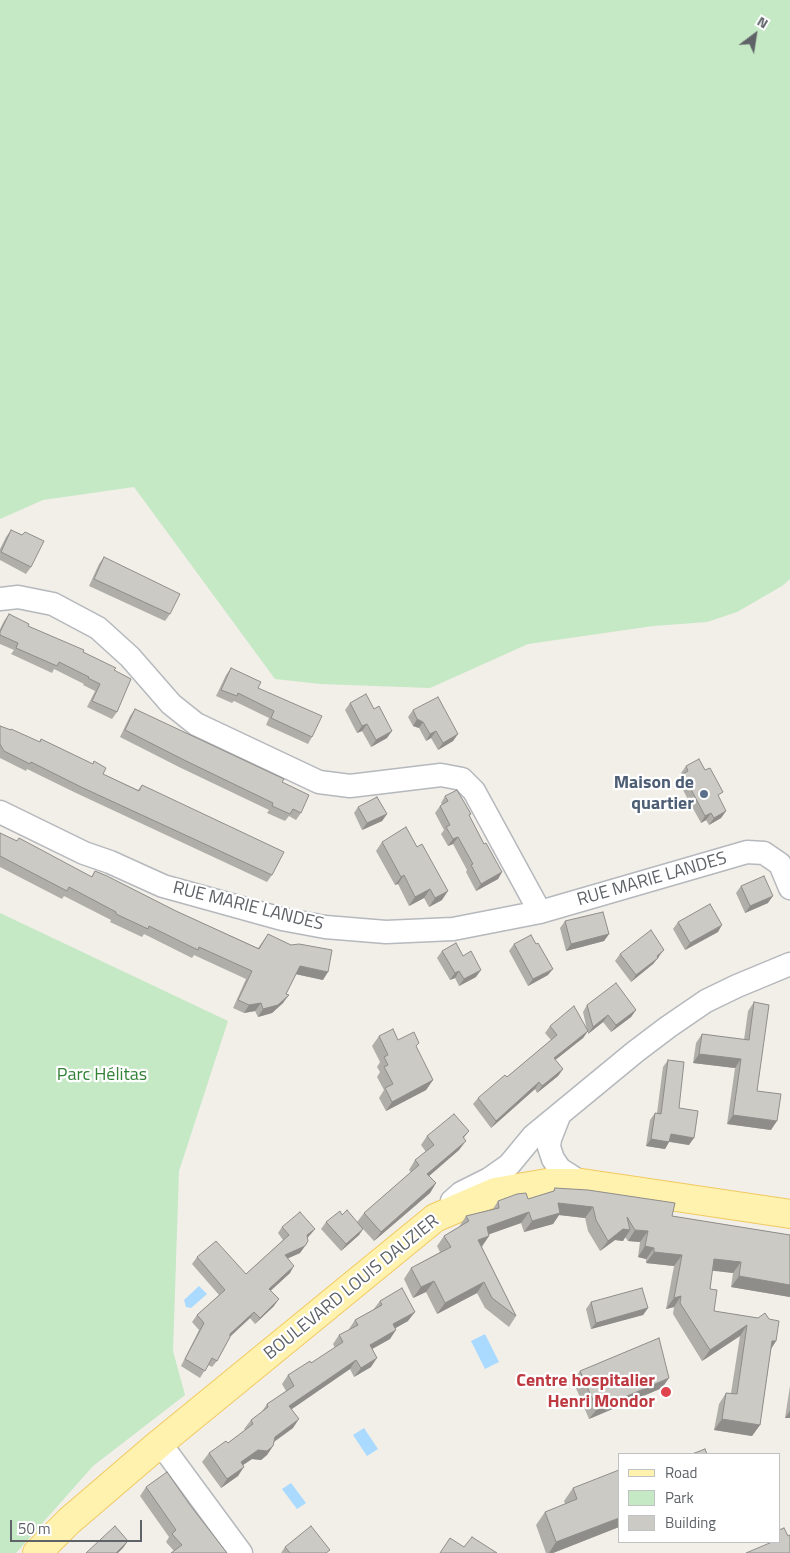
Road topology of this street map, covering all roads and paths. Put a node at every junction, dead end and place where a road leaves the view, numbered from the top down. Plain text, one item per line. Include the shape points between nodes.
1 (0, 599) edge
2 (0, 812) edge
3 (790, 888) edge
4 (540, 912) junction
5 (788, 966) edge
6 (559, 1116) junction
7 (582, 1183) junction
8 (790, 1214) edge
9 (435, 1218) junction
10 (160, 1443) junction
11 (38, 1553) edge
12 (240, 1553) edge

1 - 4 street via 18,597 53,604 98,628 171,704 196,724 319,782 350,786 440,775 462,779 474,792
2 - 4 street, RUE MARIE LANDES via 84,853 163,886 282,919 325,927 386,932 453,929
3 - 4 street, RUE MARIE LANDES via 780,864 764,853 747,852
5 - 6 street via 706,1001 635,1052
6 - 7 street via 549,1146 553,1160 560,1169
6 - 9 street via 533,1136 509,1165 461,1193
7 - 8 main road, BOULEVARD LOUIS DAUZIER
7 - 9 main road, BOULEVARD LOUIS DAUZIER via 547,1183 495,1192
9 - 10 main road, BOULEVARD LOUIS DAUZIER
10 - 11 main road, BOULEVARD LOUIS DAUZIER via 68,1521
10 - 12 street

